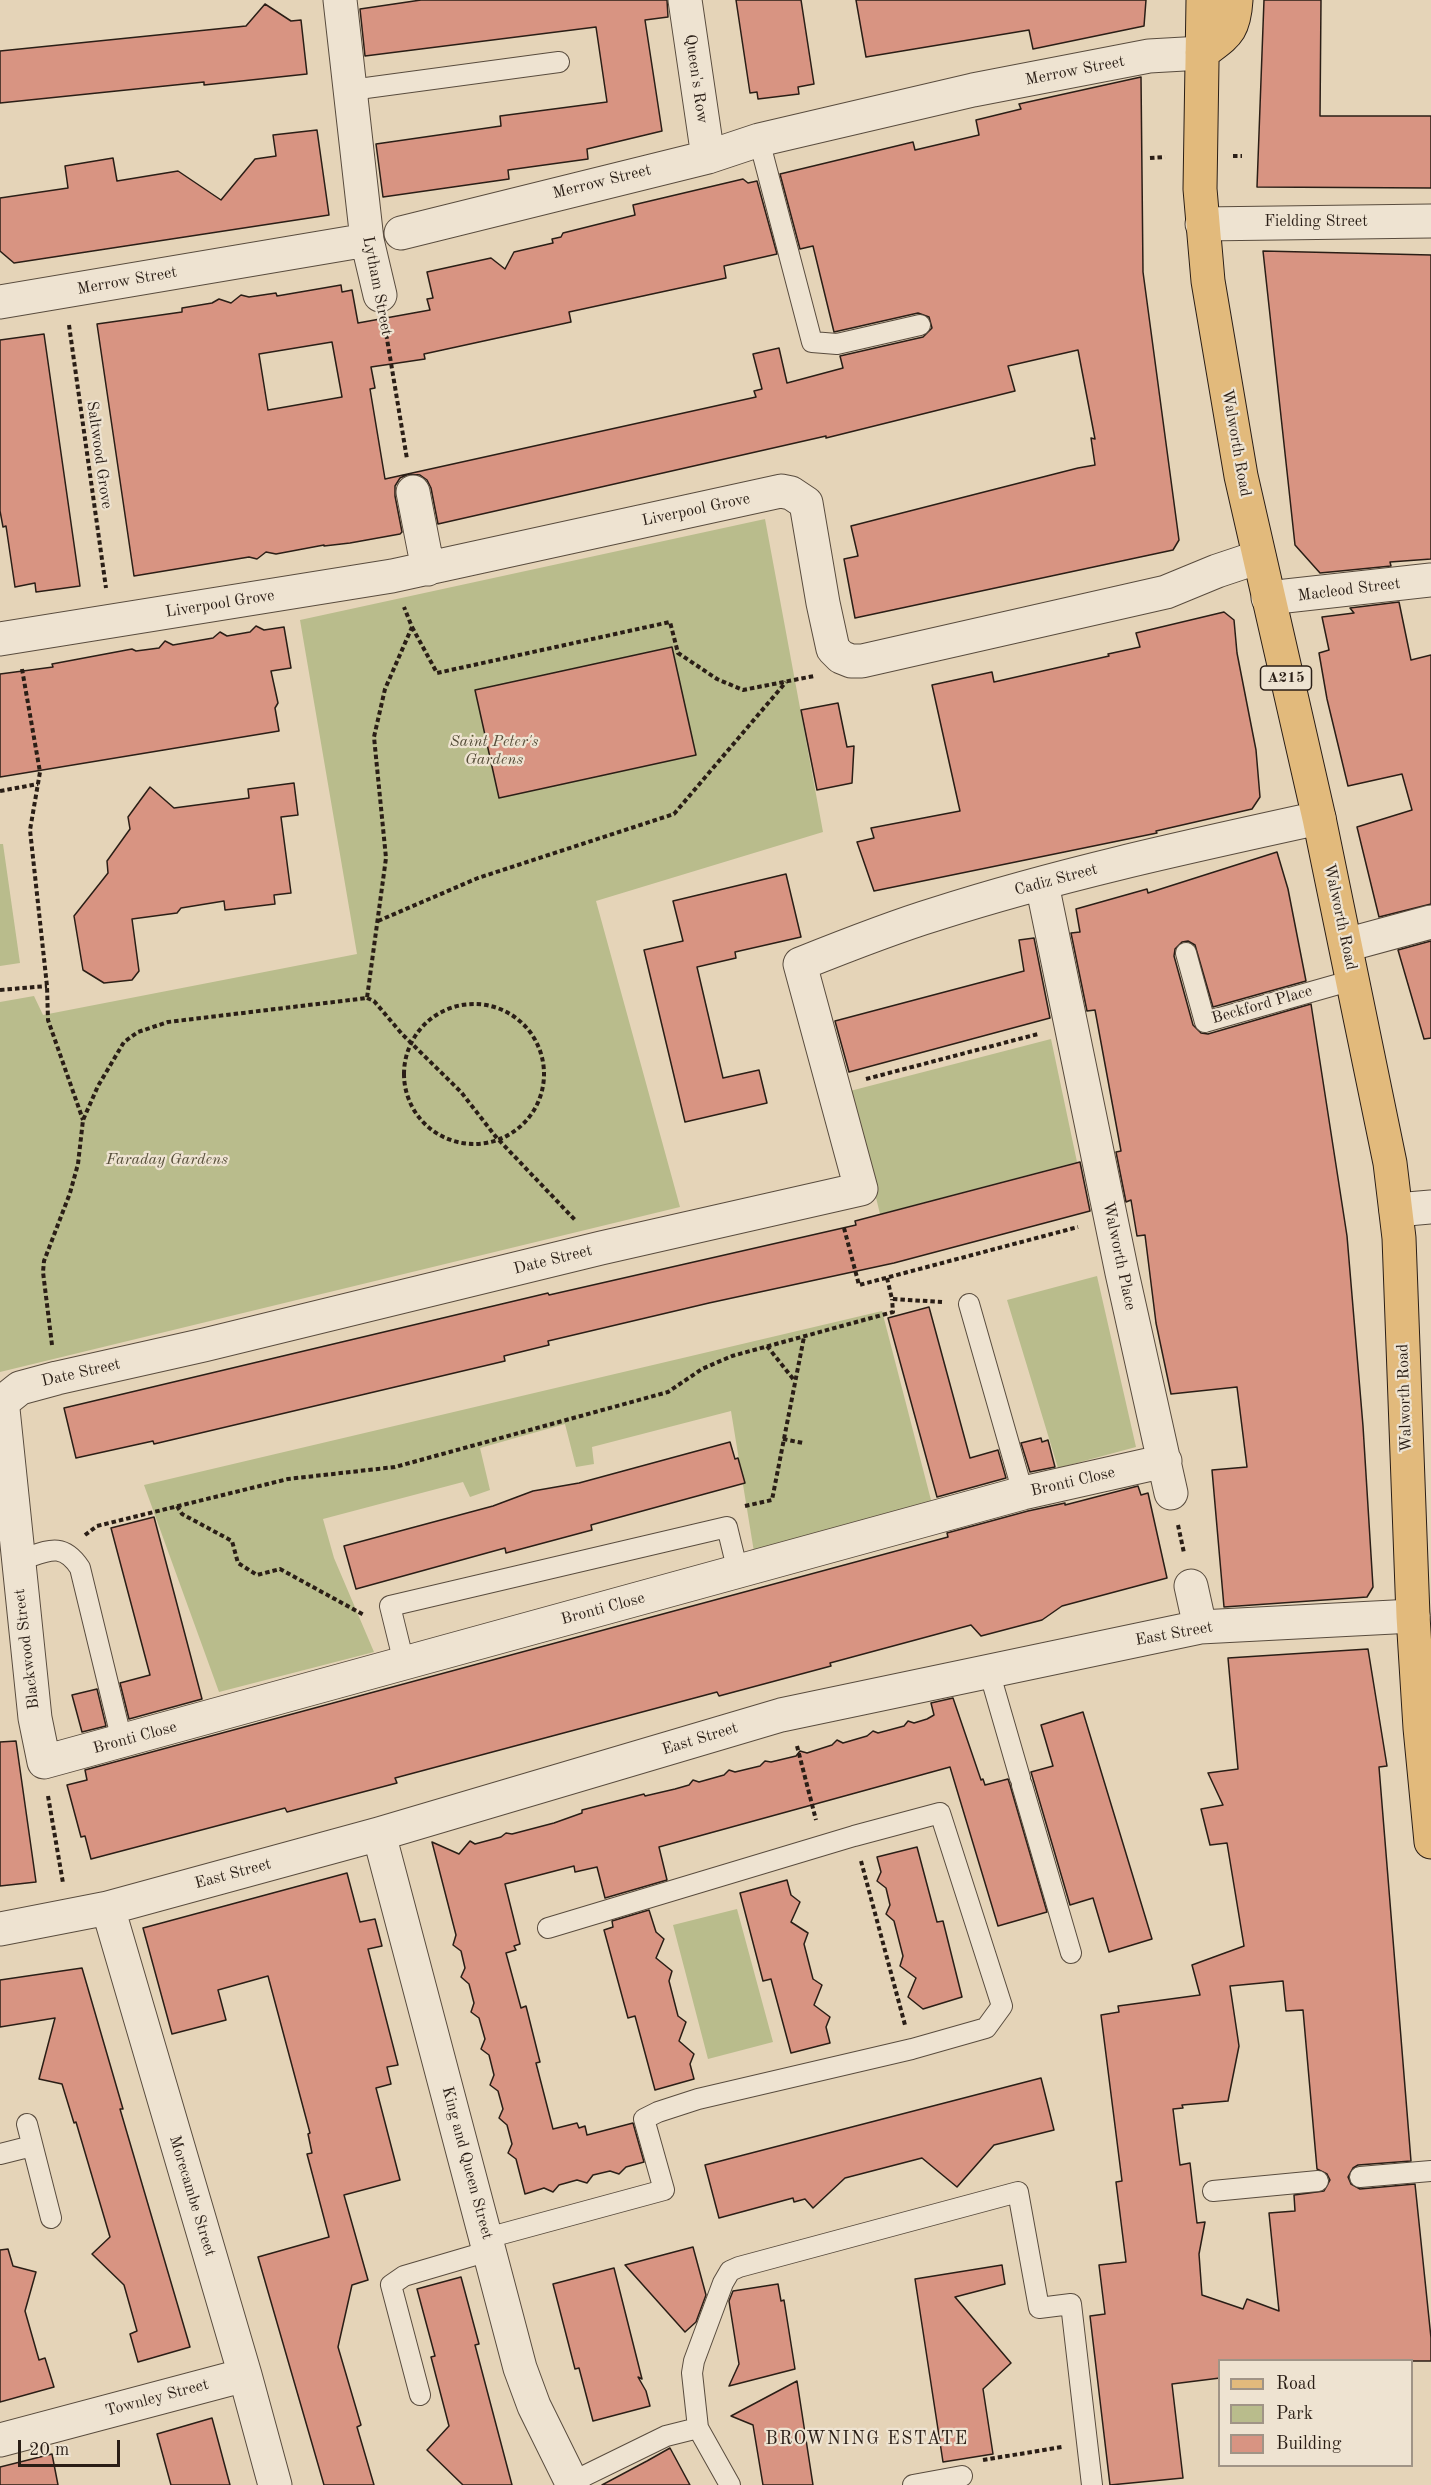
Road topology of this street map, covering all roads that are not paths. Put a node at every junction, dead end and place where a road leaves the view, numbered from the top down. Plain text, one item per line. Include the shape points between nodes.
1 (340, 0) edge
2 (685, 0) edge
3 (1203, 0) edge
4 (1236, 0) edge
5 (1202, 53) junction
6 (559, 62) dead end
7 (350, 95) junction
8 (759, 140) junction
9 (708, 157) junction
10 (1431, 221) edge
11 (1202, 224) junction
12 (401, 232) joint
13 (367, 240) junction
14 (380, 295) road end
15 (0, 302) edge
16 (920, 325) dead end
17 (413, 492) road end
18 (1259, 557) junction
19 (428, 569) junction
20 (1431, 580) edge
21 (1268, 598) junction
22 (8, 637) edge
23 (1319, 819) junction
24 (1042, 884) junction
25 (1431, 922) edge
26 (1346, 945) junction
27 (1186, 953) dead end
28 (800, 964) joint
29 (1353, 980) junction
30 (1431, 1207) edge
31 (1396, 1210) junction
32 (969, 1304) road end
33 (20, 1388) joint
34 (1165, 1461) junction
35 (1023, 1493) junction
36 (1171, 1493) road end
37 (17, 1561) junction
38 (738, 1572) junction
39 (1191, 1586) road end
40 (1413, 1616) junction
41 (1200, 1627) junction
42 (404, 1663) junction
43 (989, 1671) junction
44 (1426, 1727) edge
45 (122, 1741) junction
46 (44, 1762) joint
47 (379, 1834) junction
48 (1431, 1842) edge
49 (108, 1908) junction
50 (548, 1928) dead end
51 (0, 1929) edge
52 (1071, 1953) dead end
53 (27, 2124) dead end
54 (32, 2146) junction
55 (0, 2154) edge
56 (1431, 2171) edge
57 (1360, 2176) dead end
58 (1318, 2181) dead end
59 (1213, 2191) dead end
60 (51, 2218) dead end
61 (488, 2244) junction
62 (245, 2375) junction
63 (420, 2395) dead end
64 (698, 2428) junction
65 (0, 2440) edge
66 (962, 2476) road end
67 (572, 2484) edge
68 (275, 2485) edge
69 (730, 2485) edge
70 (913, 2485) edge
71 (1092, 2485) edge

1 - 7 street, Lytham Street
2 - 9 street, Queen's Row
3 - 5 main road, Walworth Road / A215
4 - 5 main road via 1230,31
5 - 8 street, Merrow Street via 1149,56 973,90
5 - 11 main road, Walworth Road / A215
6 - 7 lane via 366,88
7 - 13 street, Lytham Street
8 - 9 street, Merrow Street
8 - 16 lane via 812,342 837,344
9 - 12 street, Merrow Street
10 - 11 street, Fielding Street
11 - 18 main road, Walworth Road / A215 via 1241,476
12 - 13 lane, Merrow Street
13 - 14 street, Lytham Street
13 - 15 street, Merrow Street
17 - 19 street
18 - 19 street, Liverpool Grove via 1166,592 862,661 841,657 833,649 806,503 791,493 781,491
18 - 21 main road, Walworth Road / A215
19 - 22 street, Liverpool Grove
20 - 21 street, Macleod Street
21 - 23 main road, Walworth Road / A215
23 - 24 street, Cadiz Street
23 - 26 main road, Walworth Road / A215
24 - 28 street, Cadiz Street via 936,914
24 - 34 street, Walworth Place
25 - 26 street
26 - 29 main road, Walworth Road / A215
27 - 29 lane, Beckford Place via 1205,1022
28 - 33 street, Date Street via 861,1189
29 - 31 main road, Walworth Road / A215 via 1384,1125
30 - 31 street
31 - 40 main road, Walworth Road / A215
32 - 35 lane
33 - 37 street, Blackwood Street via 5,1401 2,1417
34 - 35 street, Bronti Close
34 - 36 street, Walworth Place
35 - 38 street, Bronti Close
37 - 45 lane via 58,1549 72,1555 80,1568
37 - 46 street, Blackwood Street via 35,1718
38 - 42 street, Bronti Close
38 - 42 lane via 727,1527 390,1606
39 - 41 street
40 - 41 street, East Street
40 - 44 main road, Walworth Road / A215
41 - 43 street, East Street
42 - 45 street, Bronti Close
43 - 47 street, East Street via 781,1715
43 - 52 lane
44 - 48 main road, Walworth Road / A215
45 - 46 street, Bronti Close
47 - 49 street, East Street
47 - 61 street, King and Queen Street
49 - 51 street, East Street
49 - 62 street, Morecambe Street
50 - 61 lane via 940,1813 1002,2006 986,2028 658,2112 645,2120 664,2190
53 - 54 lane
54 - 55 lane
54 - 60 lane
56 - 57 lane
58 - 59 lane
61 - 63 lane via 404,2276 391,2286
61 - 67 street, King and Queen Street via 520,2368 538,2416
62 - 65 street, Townley Street
62 - 68 street, Morecambe Street
64 - 67 lane via 666,2436
64 - 69 lane
64 - 71 lane via 694,2361 730,2271 1018,2192 1039,2308 1071,2304
66 - 70 lane

